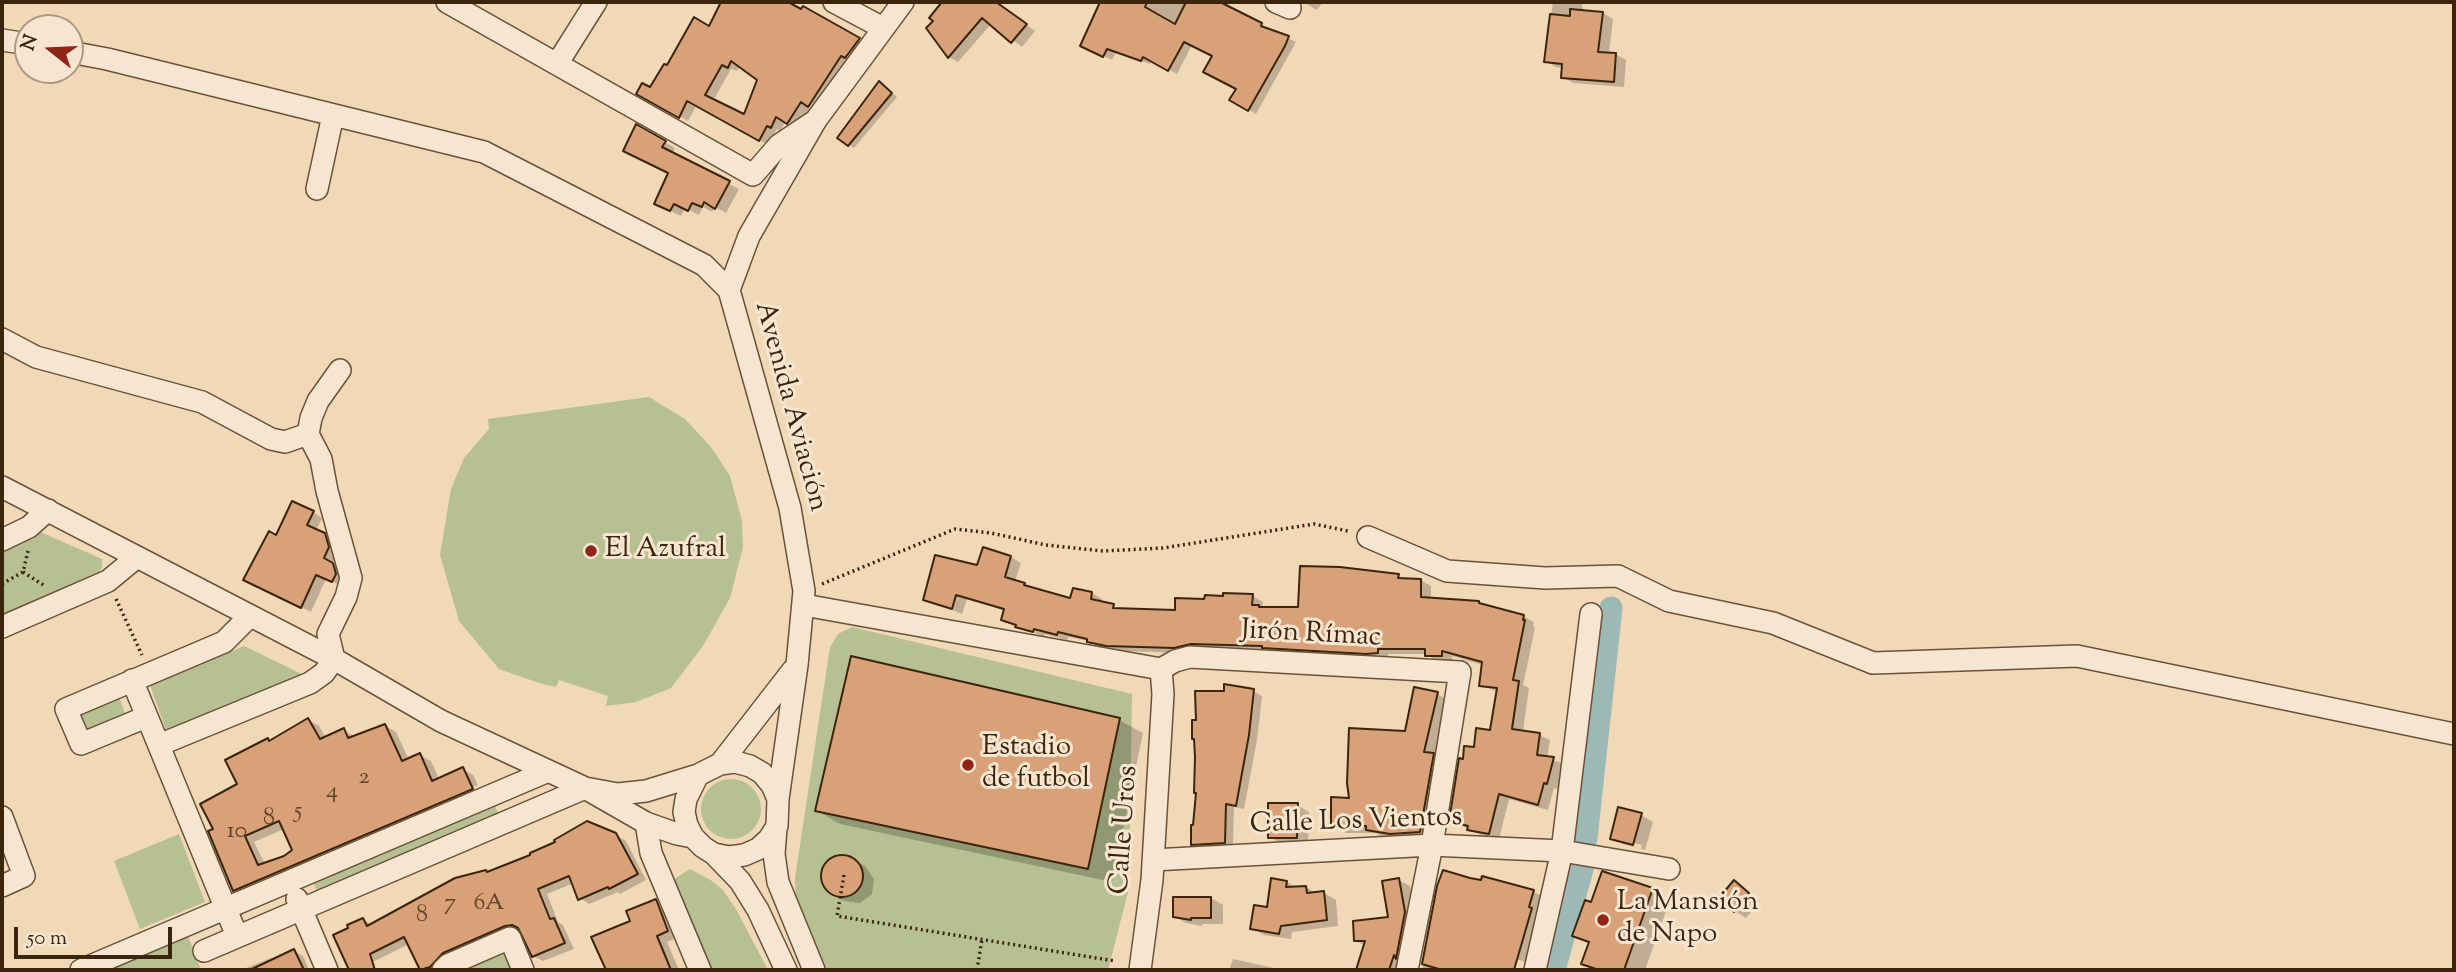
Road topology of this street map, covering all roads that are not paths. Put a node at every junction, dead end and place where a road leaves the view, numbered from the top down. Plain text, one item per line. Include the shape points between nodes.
1 (447, 2) edge
2 (596, 2) edge
3 (834, 2) edge
4 (903, 2) edge
5 (883, 28) junction
6 (84, 55) edge
7 (558, 64) junction
8 (333, 115) junction
9 (816, 120) junction
10 (317, 189) dead end
11 (729, 290) junction
12 (2, 339) edge
13 (340, 370) dead end
14 (308, 434) junction
15 (2, 487) edge
16 (48, 510) junction
17 (1368, 537) road end
18 (2, 540) edge
19 (136, 557) junction
20 (804, 598) junction
21 (1591, 614) dead end
22 (250, 616) junction
23 (2, 627) edge
24 (334, 659) junction
25 (797, 666) junction
26 (1161, 669) junction
27 (141, 676) junction
28 (146, 718) junction
29 (2454, 734) edge
30 (159, 745) junction
31 (720, 764) junction
32 (546, 772) junction
33 (698, 775) junction
34 (584, 788) junction
35 (778, 799) junction
36 (2, 817) edge
37 (646, 823) junction
38 (776, 825) junction
39 (693, 837) junction
40 (1432, 845) junction
41 (1562, 851) junction
42 (714, 854) junction
43 (1153, 860) junction
44 (1669, 869) dead end
45 (290, 881) junction
46 (2, 886) edge
47 (225, 908) junction
48 (301, 910) junction
49 (193, 922) junction
50 (237, 936) junction
51 (208, 960) edge
52 (811, 969) edge
53 (81, 970) edge
54 (327, 970) edge
55 (443, 970) edge
56 (523, 970) edge
57 (700, 970) edge
58 (786, 970) edge
59 (1140, 970) edge
60 (1407, 970) edge
61 (1535, 970) edge

1 - 7 street
2 - 7 street
3 - 5 street
4 - 5 street, Avenida Aviación
5 - 9 street, Avenida Aviación
6 - 8 street
7 - 9 street via 753,175 779,145
8 - 10 street
8 - 11 street via 484,152 704,265
9 - 11 street, Avenida Aviación via 749,236
11 - 20 street, Avenida Aviación via 790,508
12 - 14 street via 36,357 202,402 271,439 285,442
13 - 14 street via 318,401
14 - 24 street via 321,459 351,578 328,634
15 - 16 street
16 - 18 street via 29,527
16 - 19 street
17 - 29 street via 1447,571 1545,578 1618,576 1669,601 1773,623 1873,663 2077,656
19 - 22 street
19 - 23 street via 108,581
20 - 25 street, Avenida Aviación
20 - 26 street
21 - 41 street
22 - 24 street
22 - 27 street via 224,642
24 - 30 street via 310,683
24 - 32 street via 441,720
25 - 31 street
25 - 35 street, Avenida Aviación
26 - 40 street, Jirón Rímac via 1189,657 1460,672
26 - 43 street, Calle Uros
27 - 28 street
27 - 28 street via 66,709 81,744
28 - 30 street
30 - 47 street
31 - 33 street
31 - 35 street via 742,764 762,773
32 - 34 street
32 - 45 street
33 - 34 street via 632,793
33 - 39 street via 684,812
34 - 37 street
34 - 48 street
35 - 38 street
36 - 46 street via 24,876
37 - 39 street
37 - 57 street via 651,853
38 - 42 street via 758,849 729,857
38 - 52 street via 778,882
39 - 42 street
40 - 41 street, Calle Los Vientos
40 - 43 street, Calle Los Vientos
40 - 60 street
41 - 44 street, Calle Los Vientos
41 - 61 street
42 - 58 street via 740,881
43 - 59 street, Calle Uros
45 - 47 street
45 - 48 street
47 - 49 street
47 - 50 street
48 - 50 street
48 - 54 street
49 - 51 street
49 - 53 street
50 - 51 street
55 - 56 street via 510,938

